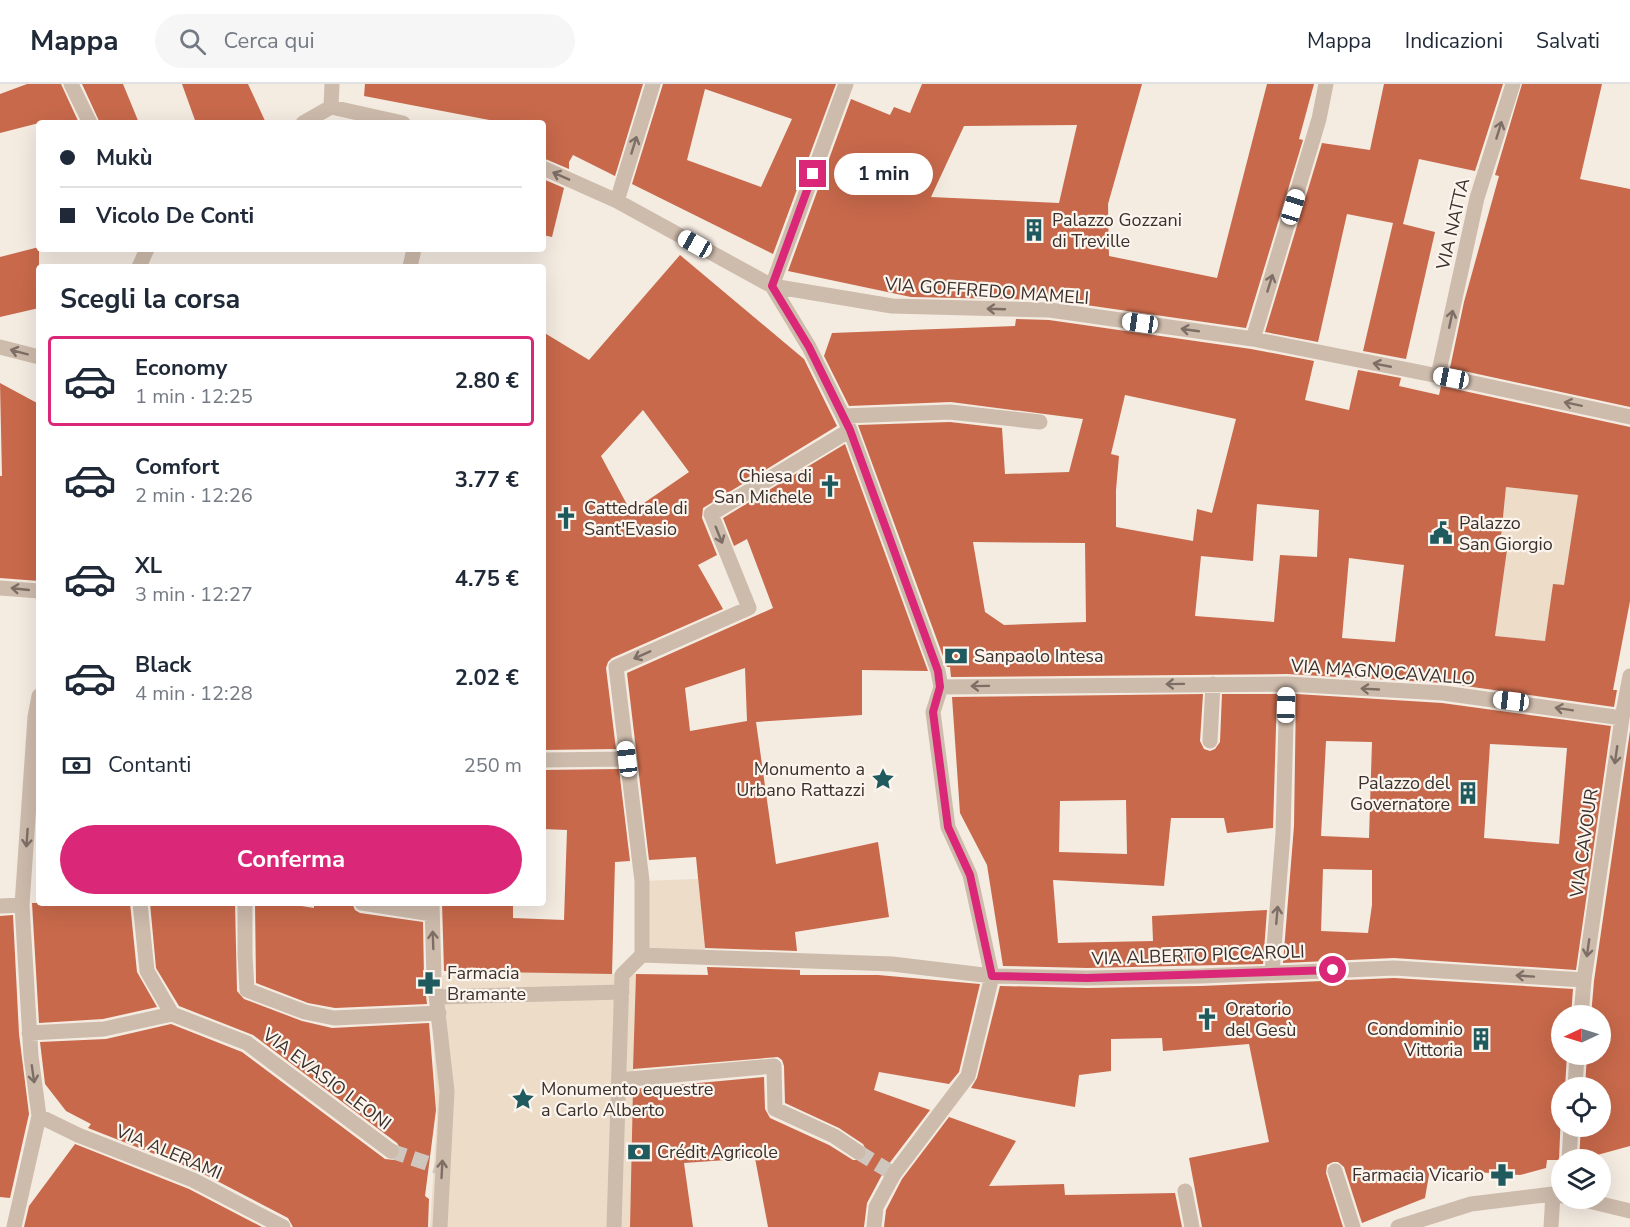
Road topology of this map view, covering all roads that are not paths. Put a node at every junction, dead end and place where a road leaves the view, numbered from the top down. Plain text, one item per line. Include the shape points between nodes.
1 (71, 84) edge
2 (332, 84) edge
3 (653, 84) edge
4 (846, 84) edge
5 (1326, 84) edge
6 (1513, 84) edge
7 (332, 107) junction
8 (89, 120) edge
9 (308, 120) edge
10 (390, 120) edge
11 (546, 169) edge
12 (617, 201) junction
13 (772, 286) junction
14 (1253, 339) junction
15 (0, 347) edge
16 (36, 356) edge
17 (1438, 376) junction
18 (1630, 417) edge
19 (1040, 422) dead end
20 (846, 423) junction
21 (0, 588) edge
22 (36, 591) edge
23 (1630, 676) edge
24 (1213, 684) junction
25 (1287, 684) junction
26 (940, 687) junction
27 (36, 712) edge
28 (1622, 718) junction
29 (1210, 741) dead end
30 (627, 759) junction
31 (546, 760) edge
32 (22, 905) junction
33 (0, 906) edge
34 (140, 906) edge
35 (245, 906) edge
36 (397, 906) edge
37 (432, 909) edge
38 (642, 955) junction
39 (1272, 973) junction
40 (992, 976) junction
41 (1584, 980) junction
42 (622, 992) junction
43 (438, 997) junction
44 (1582, 1005) edge
45 (439, 1013) junction
46 (172, 1014) junction
47 (29, 1033) junction
48 (619, 1080) junction
49 (39, 1116) junction
50 (391, 1152) tunnel mouth
51 (858, 1152) tunnel mouth
52 (1335, 1171) dead end
53 (1185, 1191) dead end
54 (1551, 1196) edge
55 (1611, 1207) edge
56 (1554, 1209) edge
57 (1630, 1211) edge
58 (14, 1227) edge
59 (283, 1227) edge
60 (440, 1227) edge
61 (614, 1227) edge
62 (874, 1227) edge
63 (1192, 1227) edge
64 (1353, 1227) edge
65 (1398, 1227) edge
66 (1551, 1227) edge

1 - 8 street
2 - 7 street
12 -> 3 street
4 - 13 street
14 -> 5 street
17 -> 6 street, VIA NATTA via 1478,198
7 - 9 street
7 - 10 street
12 -> 11 street, VIA GOFFREDO MAMELI
12 - 13 street, VIA GOFFREDO MAMELI
14 -> 13 street, VIA GOFFREDO MAMELI via 1050,310 892,306
13 - 20 street via 809,347
17 -> 14 street, VIA GOFFREDO MAMELI
16 -> 15 street
18 -> 17 street, VIA GOFFREDO MAMELI
19 - 20 street via 950,412
20 - 26 street via 938,671
20 -> 30 street via 711,514 749,608 616,667
22 -> 21 street
23 - 28 street, VIA CAVOUR
24 - 25 street, VIA MAGNOCAVALLO
24 -> 26 street, VIA MAGNOCAVALLO
24 - 29 street
28 -> 25 street, VIA MAGNOCAVALLO via 1443,693
39 -> 25 street via 1283,834
26 - 40 street via 933,712 948,827 970,875
27 -> 32 street
28 -> 41 street, VIA CAVOUR
30 - 31 street
30 - 38 street via 642,881
32 - 33 street
32 - 47 street
34 - 46 street via 147,971
35 - 45 street via 247,990 305,1012 334,1018
36 - 37 street
43 -> 37 street
38 - 40 street, VIA ALBERTO PICCAROLI via 892,964
38 - 42 street via 622,975
39 - 40 street, VIA ALBERTO PICCAROLI via 1087,978
41 -> 39 street, VIA ALBERTO PICCAROLI via 1394,968
40 - 62 street via 968,1076 894,1174 876,1207
41 - 44 street, VIA CAVOUR
42 - 43 street
42 - 48 street
43 - 45 street
60 -> 45 street via 447,1091
46 - 47 street via 104,1029
46 - 50 street, VIA EVASIO LEONI via 247,1043
47 -> 49 street
48 - 51 street via 774,1066 775,1108
48 - 61 street
49 - 58 street
49 - 59 street, VIA ALERAMI via 193,1180
52 - 64 street
53 - 63 street
54 - 65 street via 1472,1204
55 - 57 street
56 - 66 street

